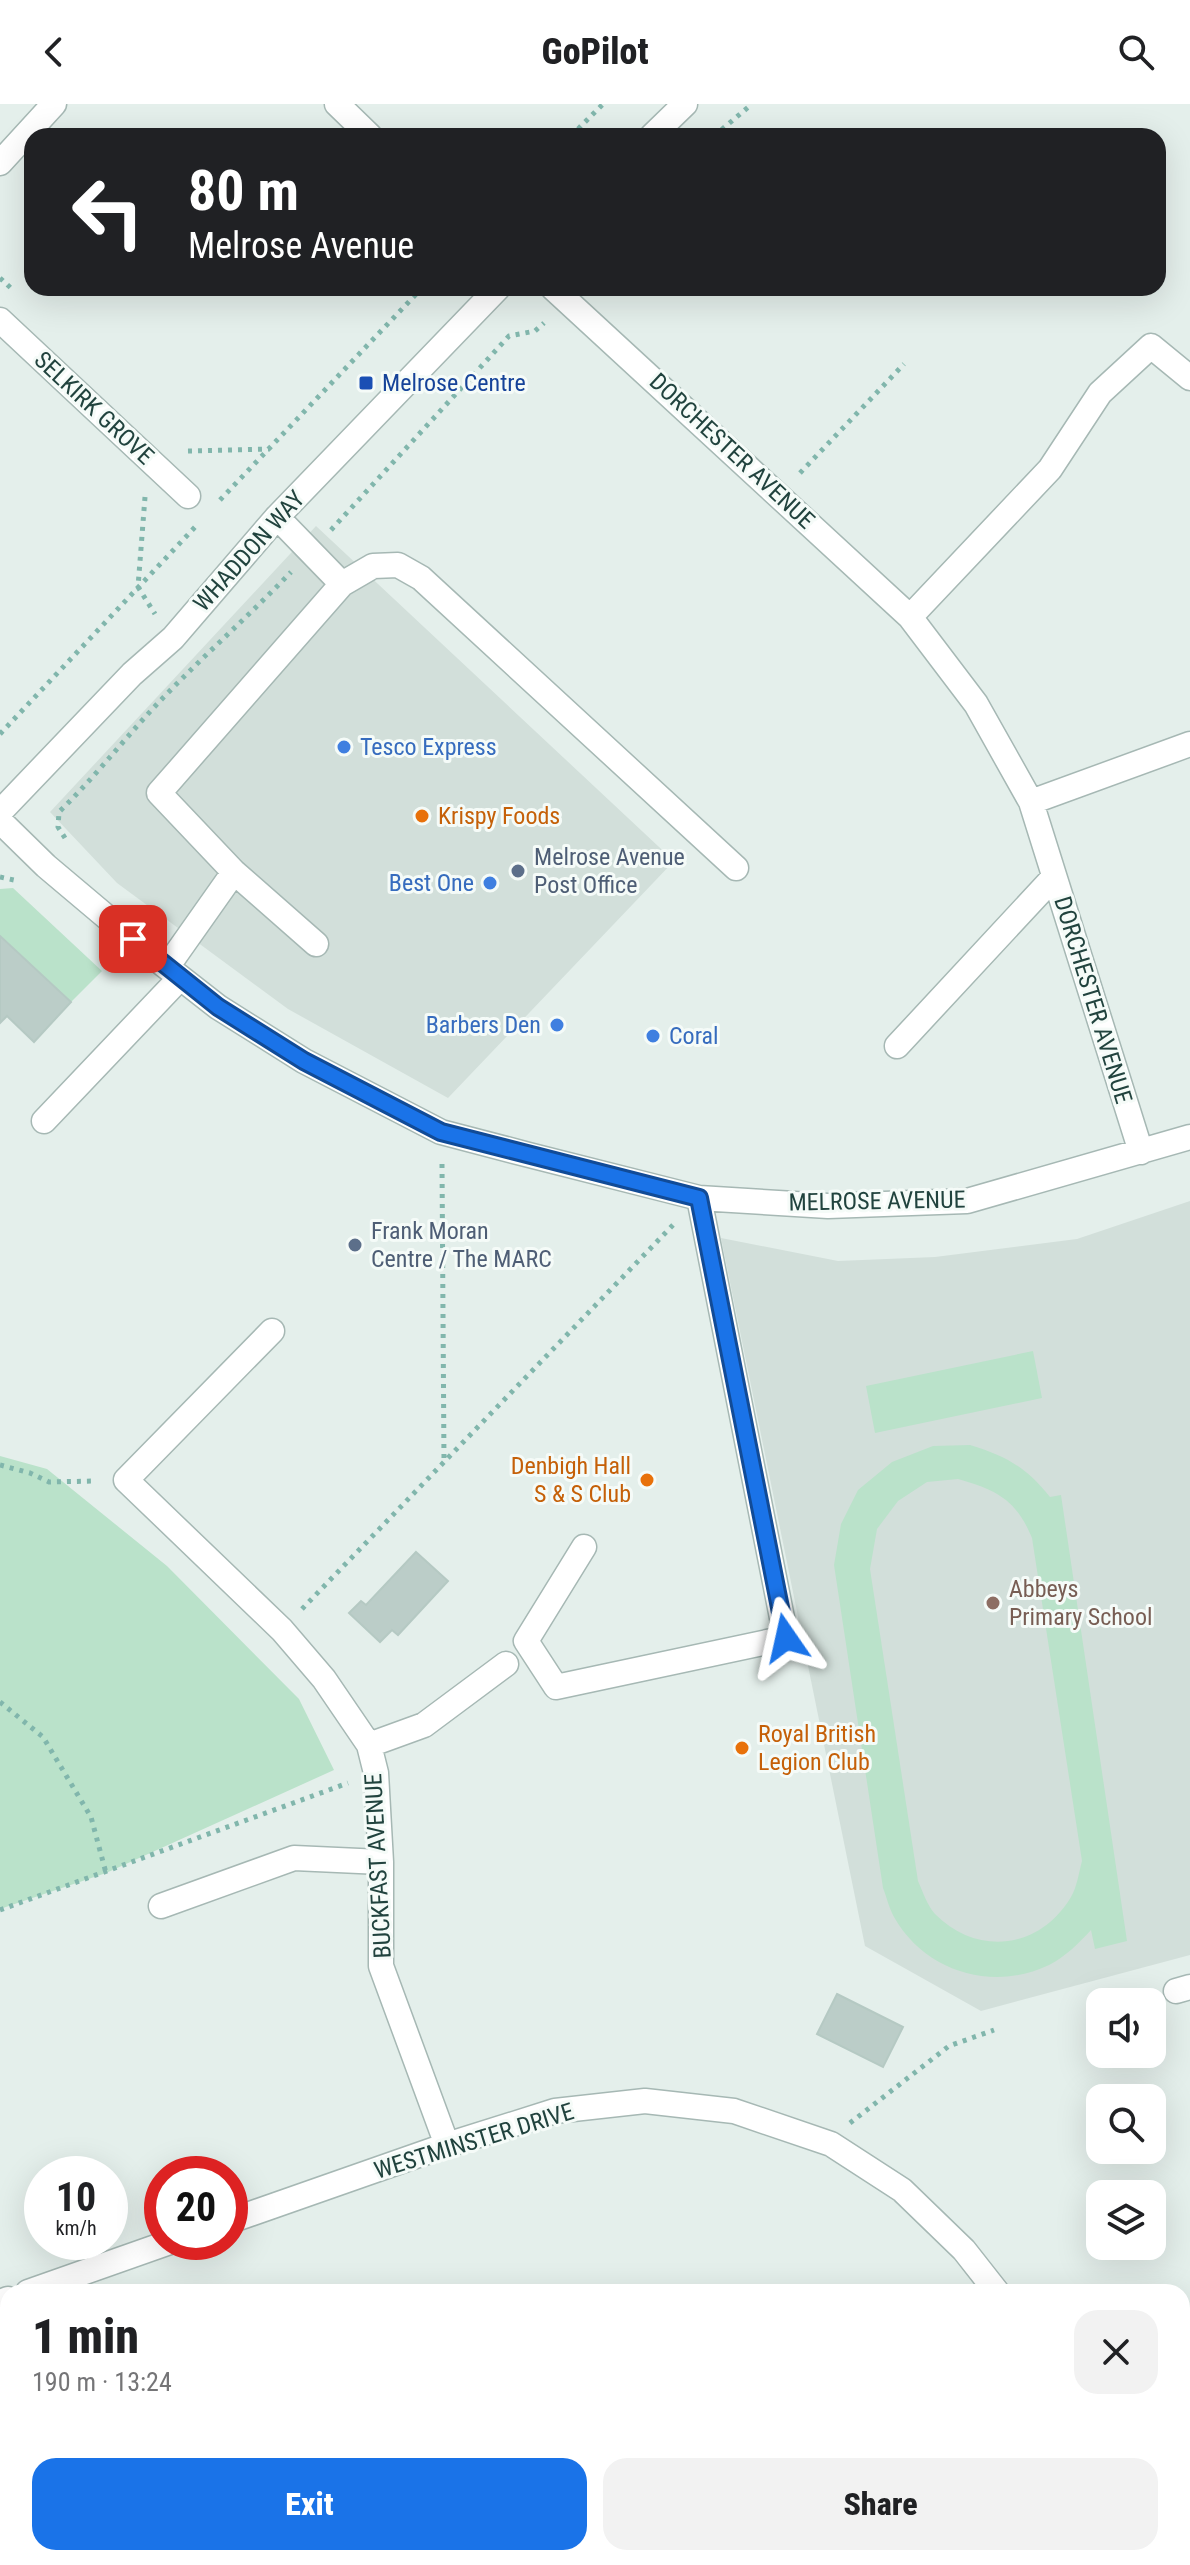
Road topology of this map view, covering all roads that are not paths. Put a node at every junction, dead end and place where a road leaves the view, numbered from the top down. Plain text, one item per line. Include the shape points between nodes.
1 (54, 104) edge
2 (337, 104) edge
3 (685, 104) edge
4 (32, 128) edge
5 (362, 128) edge
6 (660, 128) edge
7 (24, 137) edge
8 (0, 163) edge
9 (490, 296) edge
10 (562, 296) edge
11 (0, 320) edge
12 (1190, 378) edge
13 (188, 496) dead end
14 (277, 517) junction
15 (342, 584) junction
16 (910, 617) junction
17 (1190, 744) edge
18 (1031, 802) junction
19 (0, 812) edge
20 (0, 821) edge
21 (736, 868) dead end
22 (234, 872) junction
23 (1054, 877) junction
24 (316, 944) dead end
25 (173, 973) junction
26 (897, 1046) dead end
27 (44, 1121) dead end
28 (1190, 1137) edge
29 (1141, 1152) junction
30 (699, 1198) junction
31 (272, 1331) dead end
32 (584, 1547) dead end
33 (506, 1664) dead end
34 (369, 1745) junction
35 (381, 1862) junction
36 (161, 1906) dead end
37 (447, 2145) junction
38 (248, 2215) edge
39 (144, 2251) edge
40 (51, 2284) edge
41 (991, 2284) edge

1 - 4 street
2 - 5 street
3 - 6 street
7 - 8 street
9 - 14 street, WHADDON WAY
10 - 16 street, DORCHESTER AVENUE
11 - 13 street, SELKIRK GROVE
12 - 16 street via 1151,346 1100,393 1050,469
14 - 15 street
14 - 19 street, WHADDON WAY via 173,638
15 - 21 street via 373,566 398,565 421,578
15 - 22 street via 159,793
16 - 18 street, DORCHESTER AVENUE via 976,704
17 - 18 street
18 - 23 street, DORCHESTER AVENUE
20 - 25 street, MELROSE AVENUE
22 - 24 street
22 - 25 street
23 - 26 street
23 - 29 street, DORCHESTER AVENUE
25 - 27 street
25 - 30 street, MELROSE AVENUE via 304,1061 441,1132
28 - 29 street, MELROSE AVENUE
29 - 30 street, MELROSE AVENUE via 967,1201 828,1206
30 - 32 street via 786,1638 556,1687 526,1641
31 - 34 street, BUCKFAST AVENUE via 126,1480 282,1630
33 - 34 street via 424,1725
34 - 35 street, BUCKFAST AVENUE via 376,1773
35 - 36 street via 294,1858
35 - 37 street, BUCKFAST AVENUE via 381,1966
37 - 38 street, WESTMINSTER DRIVE
37 - 41 street, WESTMINSTER DRIVE via 555,2111 645,2101 734,2111 831,2144 902,2190
39 - 40 street

